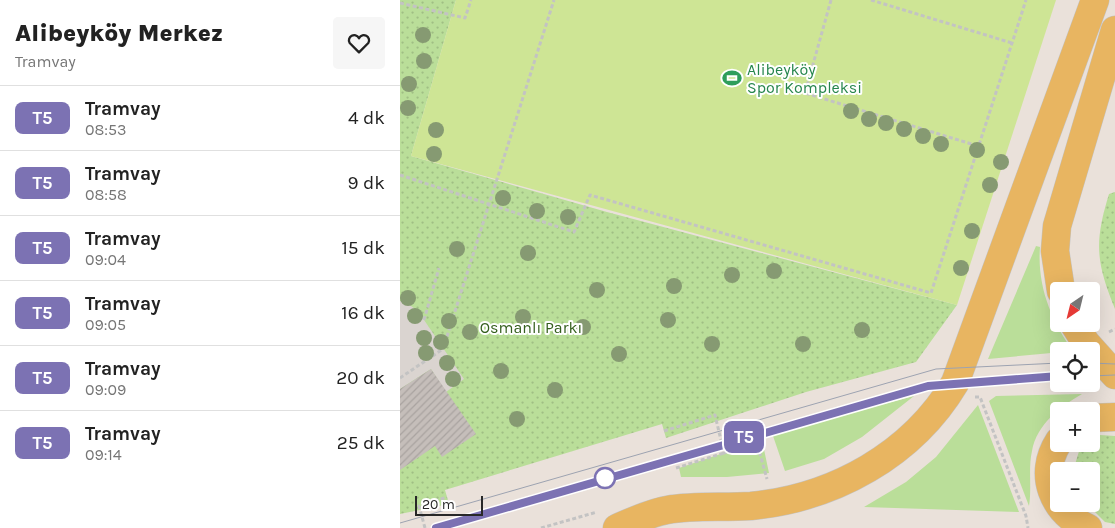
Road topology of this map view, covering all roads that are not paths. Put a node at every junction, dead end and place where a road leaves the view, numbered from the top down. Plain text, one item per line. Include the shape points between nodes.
1 (1095, 0) edge
2 (1115, 30) edge
3 (1060, 282) edge
4 (1079, 332) edge
5 (1115, 376) edge
6 (1115, 417) edge
7 (1100, 418) edge
8 (1054, 452) edge
9 (617, 528) edge
10 (1088, 528) edge

1 - 9 main road via 961,368 946,397 914,434 866,470 812,494 751,506 667,510
2 - 3 main road via 1057,226 1055,251
4 - 5 main road
6 - 7 main road
8 - 10 main road via 1050,461 1053,496 1064,512

